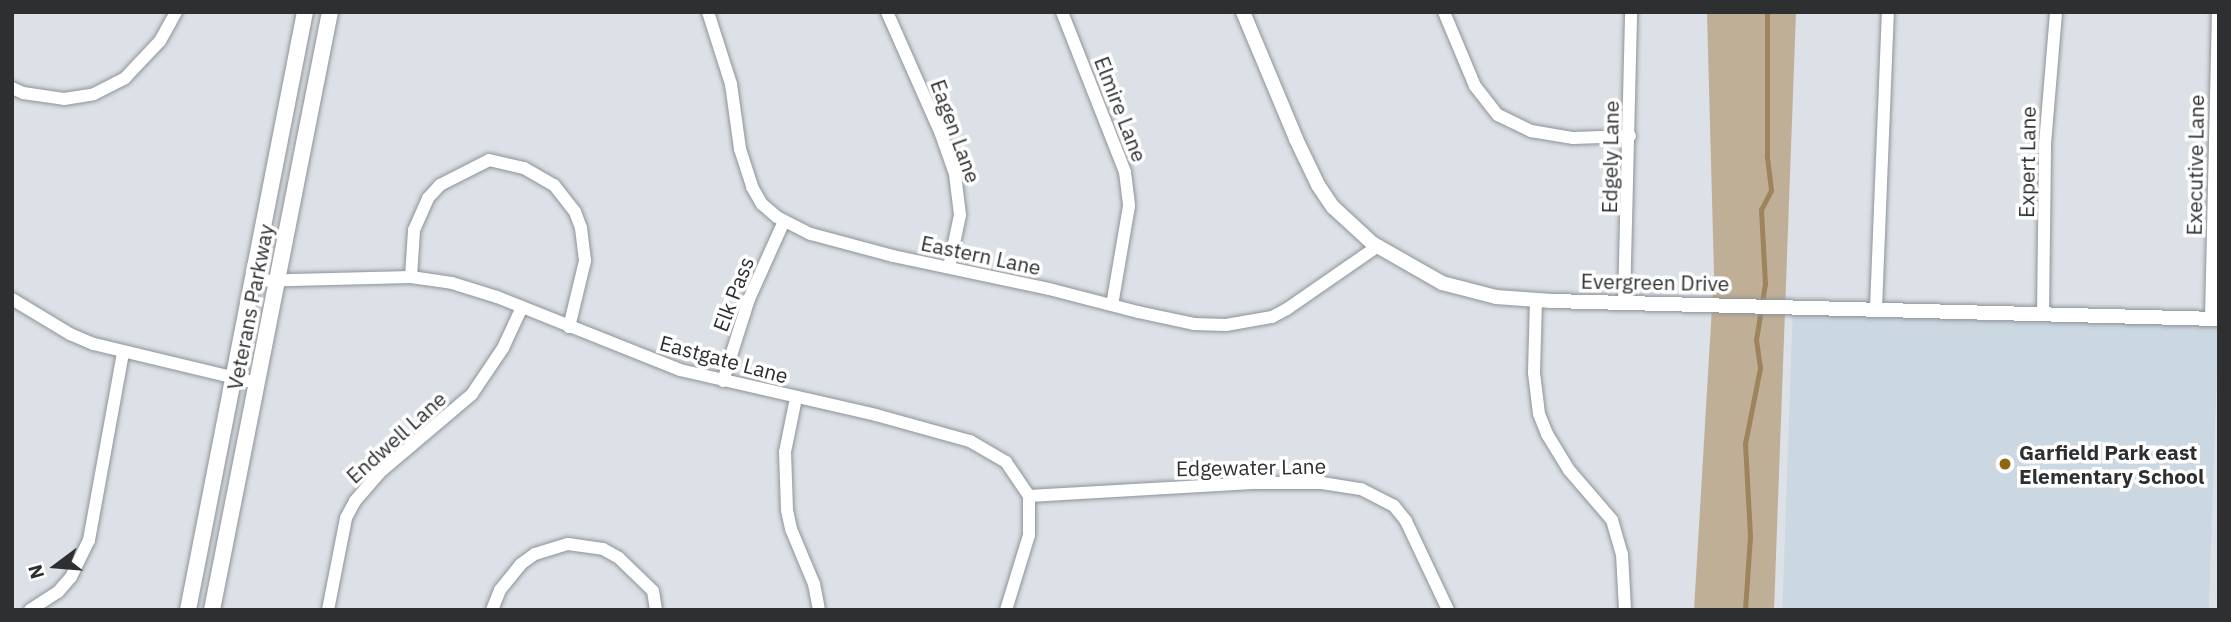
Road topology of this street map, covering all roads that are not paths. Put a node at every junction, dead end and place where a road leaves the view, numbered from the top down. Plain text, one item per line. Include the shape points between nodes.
1 (176, 12) edge
2 (305, 12) edge
3 (330, 12) edge
4 (708, 12) edge
5 (887, 12) edge
6 (1062, 12) edge
7 (1243, 12) edge
8 (1444, 12) edge
9 (1631, 12) edge
10 (1888, 12) edge
11 (2056, 12) edge
12 (2218, 12) edge
13 (12, 88) edge
14 (1630, 136) junction
15 (783, 221) junction
16 (1378, 246) junction
17 (949, 267) junction
18 (411, 277) junction
19 (276, 280) junction
20 (252, 281) junction
21 (12, 299) edge
22 (1536, 300) junction
23 (1624, 303) junction
24 (1112, 305) junction
25 (522, 307) junction
26 (1876, 308) junction
27 (2043, 314) junction
28 (2215, 319) edge
29 (569, 327) junction
30 (124, 352) junction
31 (234, 379) junction
32 (723, 381) junction
33 (256, 383) junction
34 (796, 398) junction
35 (1029, 496) junction
36 (30, 610) edge
37 (188, 610) edge
38 (212, 610) edge
39 (328, 610) edge
40 (492, 610) edge
41 (656, 610) edge
42 (819, 610) edge
43 (1006, 610) edge
44 (1448, 610) edge
45 (1625, 610) edge

1 - 13 street via 160,41 125,78 94,94 64,99
2 - 20 main road, Veterans Parkway
3 - 19 main road, Veterans Parkway
4 - 15 street, Eastern Lane via 731,84 744,169 762,204
5 - 17 street, Eagen Lane via 955,174 960,215
6 - 24 street, Elmire Lane via 1127,181 1127,226
7 - 16 street, Evergreen Drive via 1318,185 1333,207
8 - 14 street via 1475,86 1498,115 1531,131 1573,138
9 - 14 street, Edgely Lane
10 - 26 street
11 - 27 street, Expert Lane via 2045,144
12 - 28 street, Executive Lane
14 - 23 street, Edgely Lane
15 - 17 street, Eastern Lane via 829,240
15 - 32 street, Elk Pass via 749,299
16 - 22 street, Evergreen Drive via 1442,283 1496,297
16 - 24 street, Eastern Lane via 1306,299 1272,317 1194,324
17 - 24 street, Eastern Lane
18 - 19 street, Eastgate Lane
18 - 25 street, Eastgate Lane via 452,283
18 - 29 street via 414,230 428,198 440,185 489,160 524,167 554,185 581,228 585,261
19 - 20 street, Eastgate Lane
19 - 33 main road, Veterans Parkway
20 - 31 main road, Veterans Parkway
21 - 30 street via 70,334
22 - 23 street, Evergreen Drive
22 - 45 street via 1534,373 1539,414 1569,470 1612,520 1622,554
23 - 26 street, Evergreen Drive
25 - 29 street, Eastgate Lane
25 - 39 street, Endwell Lane via 503,348 472,394 379,472 355,501 346,518
26 - 27 street, Evergreen Drive
27 - 28 street, Evergreen Drive
29 - 32 street, Eastgate Lane via 656,362
30 - 31 street
30 - 36 street via 89,540 71,577 58,592
31 - 33 street
31 - 37 main road, Veterans Parkway
32 - 34 street, Eastgate Lane
33 - 38 main road, Veterans Parkway
34 - 35 street, Eastgate Lane via 970,441 1006,462
34 - 42 street via 785,452 787,510
35 - 43 street via 1028,535
35 - 44 street, Edgewater Lane via 1256,483 1322,483 1361,489 1394,506 1406,521
40 - 41 street via 500,590 520,565 535,554 568,544 603,549 619,558 653,591

